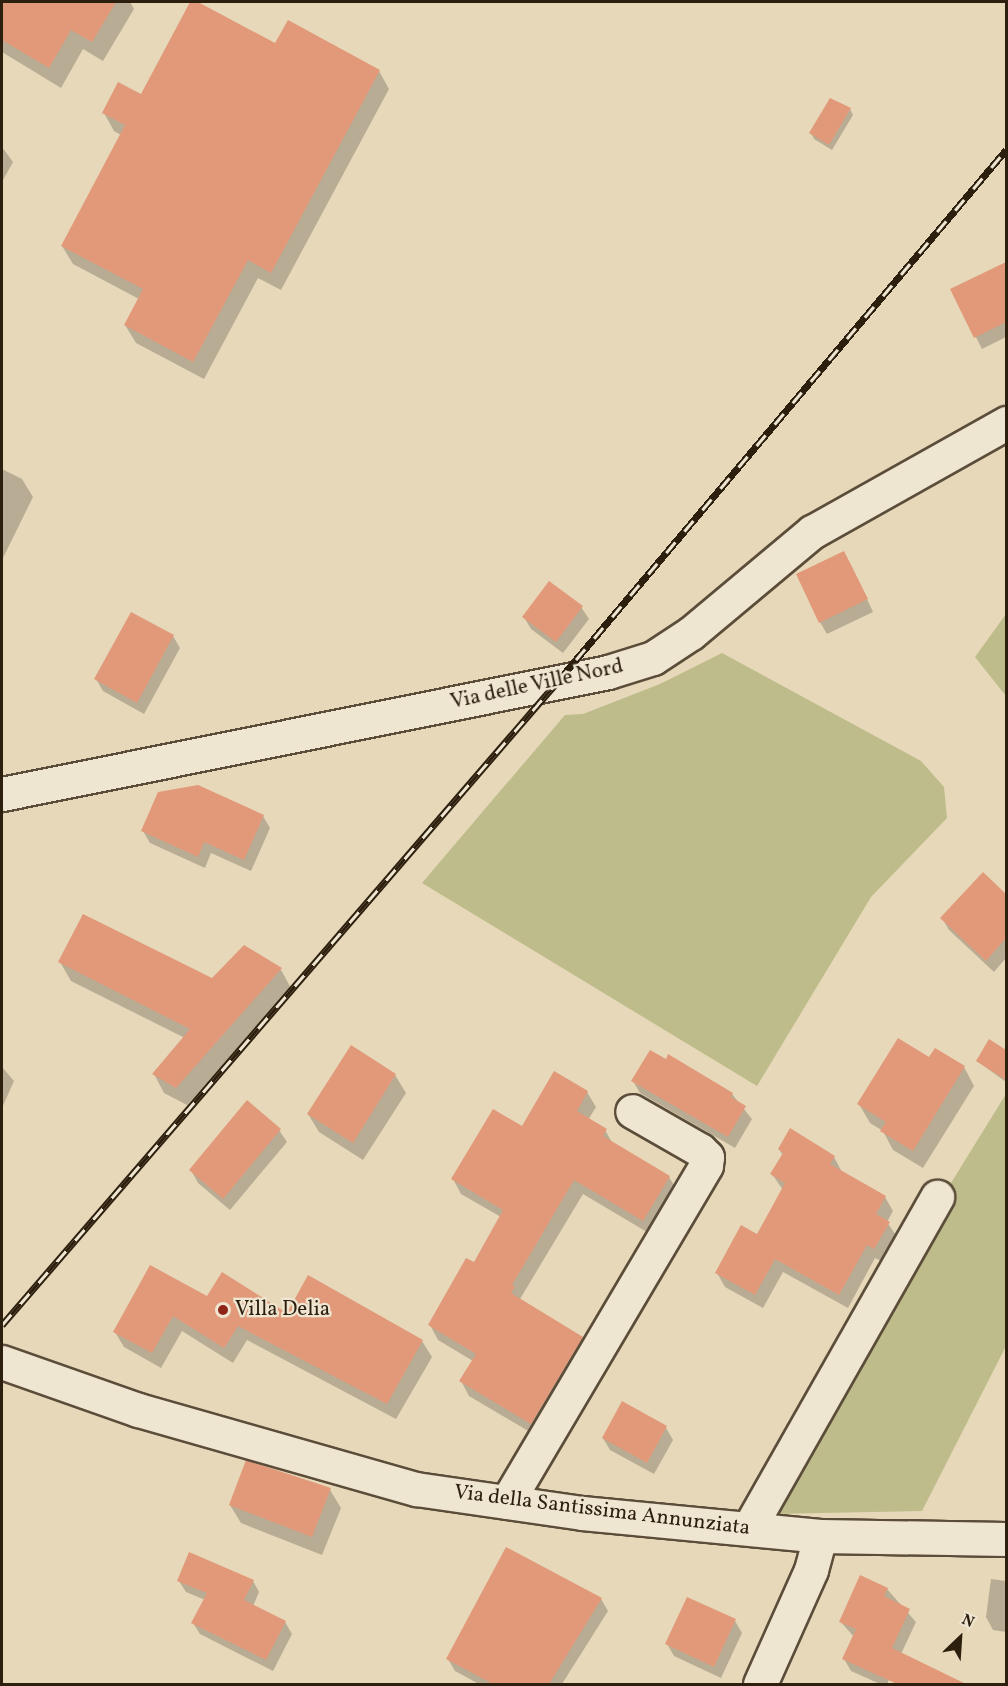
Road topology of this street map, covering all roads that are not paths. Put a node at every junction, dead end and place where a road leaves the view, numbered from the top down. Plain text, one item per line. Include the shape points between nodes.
1 (1006, 423) edge
2 (2, 794) edge
3 (632, 1111) dead end
4 (725, 1175) dead end
5 (937, 1197) dead end
6 (2, 1362) edge
7 (518, 1504) junction
8 (749, 1528) junction
9 (820, 1536) junction
10 (1006, 1539) edge
11 (760, 1684) edge

1 - 2 street, Via delle Ville Nord via 812,531 691,633 653,658 608,672
3 - 7 street via 700,1150 707,1156 706,1165
4 - 7 street
5 - 8 street
6 - 7 street, Via della Santissima Annunziata via 138,1410 405,1486
7 - 8 street, Via della Santissima Annunziata
8 - 9 street, Via della Santissima Annunziata
9 - 10 street, Via della Santissima Annunziata
9 - 11 street via 811,1570

